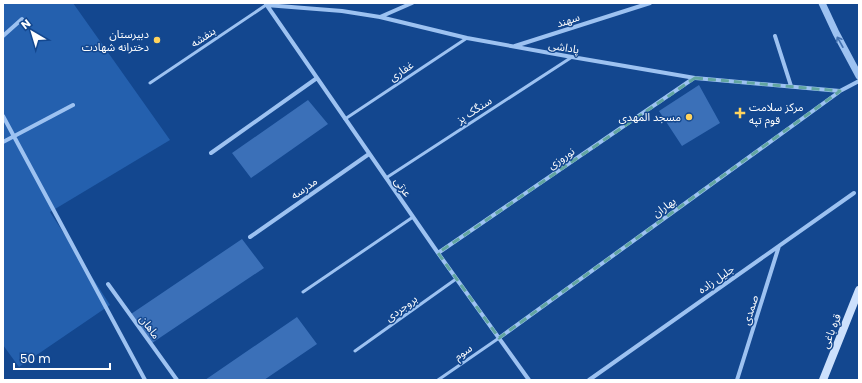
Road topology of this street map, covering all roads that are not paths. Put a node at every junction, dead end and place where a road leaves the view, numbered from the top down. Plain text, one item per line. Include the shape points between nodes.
1 (412, 3) edge
2 (650, 3) edge
3 (822, 3) edge
4 (266, 4) edge
5 (380, 17) junction
6 (22, 19) dead end
7 (3, 36) edge
8 (775, 36) dead end
9 (467, 38) junction
10 (514, 47) junction
11 (572, 57) junction
12 (859, 76) edge
13 (316, 78) junction
14 (695, 78) junction
15 (859, 81) edge
16 (150, 83) dead end
17 (791, 86) junction
18 (840, 91) junction
19 (73, 105) dead end
20 (3, 116) edge
21 (345, 119) junction
22 (14, 136) junction
23 (3, 142) edge
24 (210, 153) dead end
25 (369, 154) junction
26 (386, 178) junction
27 (854, 193) dead end
28 (413, 217) junction
29 (250, 238) dead end
30 (779, 246) junction
31 (438, 253) junction
32 (456, 279) junction
33 (108, 284) dead end
34 (859, 290) edge
35 (303, 292) dead end
36 (499, 338) junction
37 (355, 351) dead end
38 (825, 379) edge
39 (145, 380) edge
40 (177, 380) edge
41 (438, 380) edge
42 (529, 380) edge
43 (589, 380) edge
44 (737, 380) edge

1 - 5 street
2 - 10 street, سهند
12 -> 3 street
4 - 5 street, پاداشی via 342,10
4 - 13 street, عزتی
4 - 16 lane, بنفشه
5 - 9 street, پاداشی
6 - 7 street
8 - 17 street
9 - 10 street, پاداشی
9 - 21 lane, غفاری
10 - 11 street, پاداشی
11 - 14 street, پاداشی
11 - 26 lane, سنگک پز
13 - 21 street, عزتی
13 - 24 street
14 - 17 street, پاداشی
14 - 31 street, نوروزی
15 - 18 street
17 - 18 street, پاداشی
18 - 36 street, بهاران
19 - 22 street
20 - 22 street
21 - 25 street, عزتی
22 - 23 street
22 - 39 street
25 - 26 street, عزتی
25 - 29 street, مدرسه
26 - 28 street, عزتی
27 - 30 street, جلیل زاده
28 - 31 street, عزتی
28 - 35 lane
30 - 43 street, جلیل زاده
30 - 44 street, صمدی
31 - 32 street, عزتی
32 - 36 street, عزتی
32 - 37 lane, بروجردی
33 - 40 street, ماهان
34 - 38 main road, قره باغی
36 - 41 lane, سوم
36 - 42 street, عزتی

